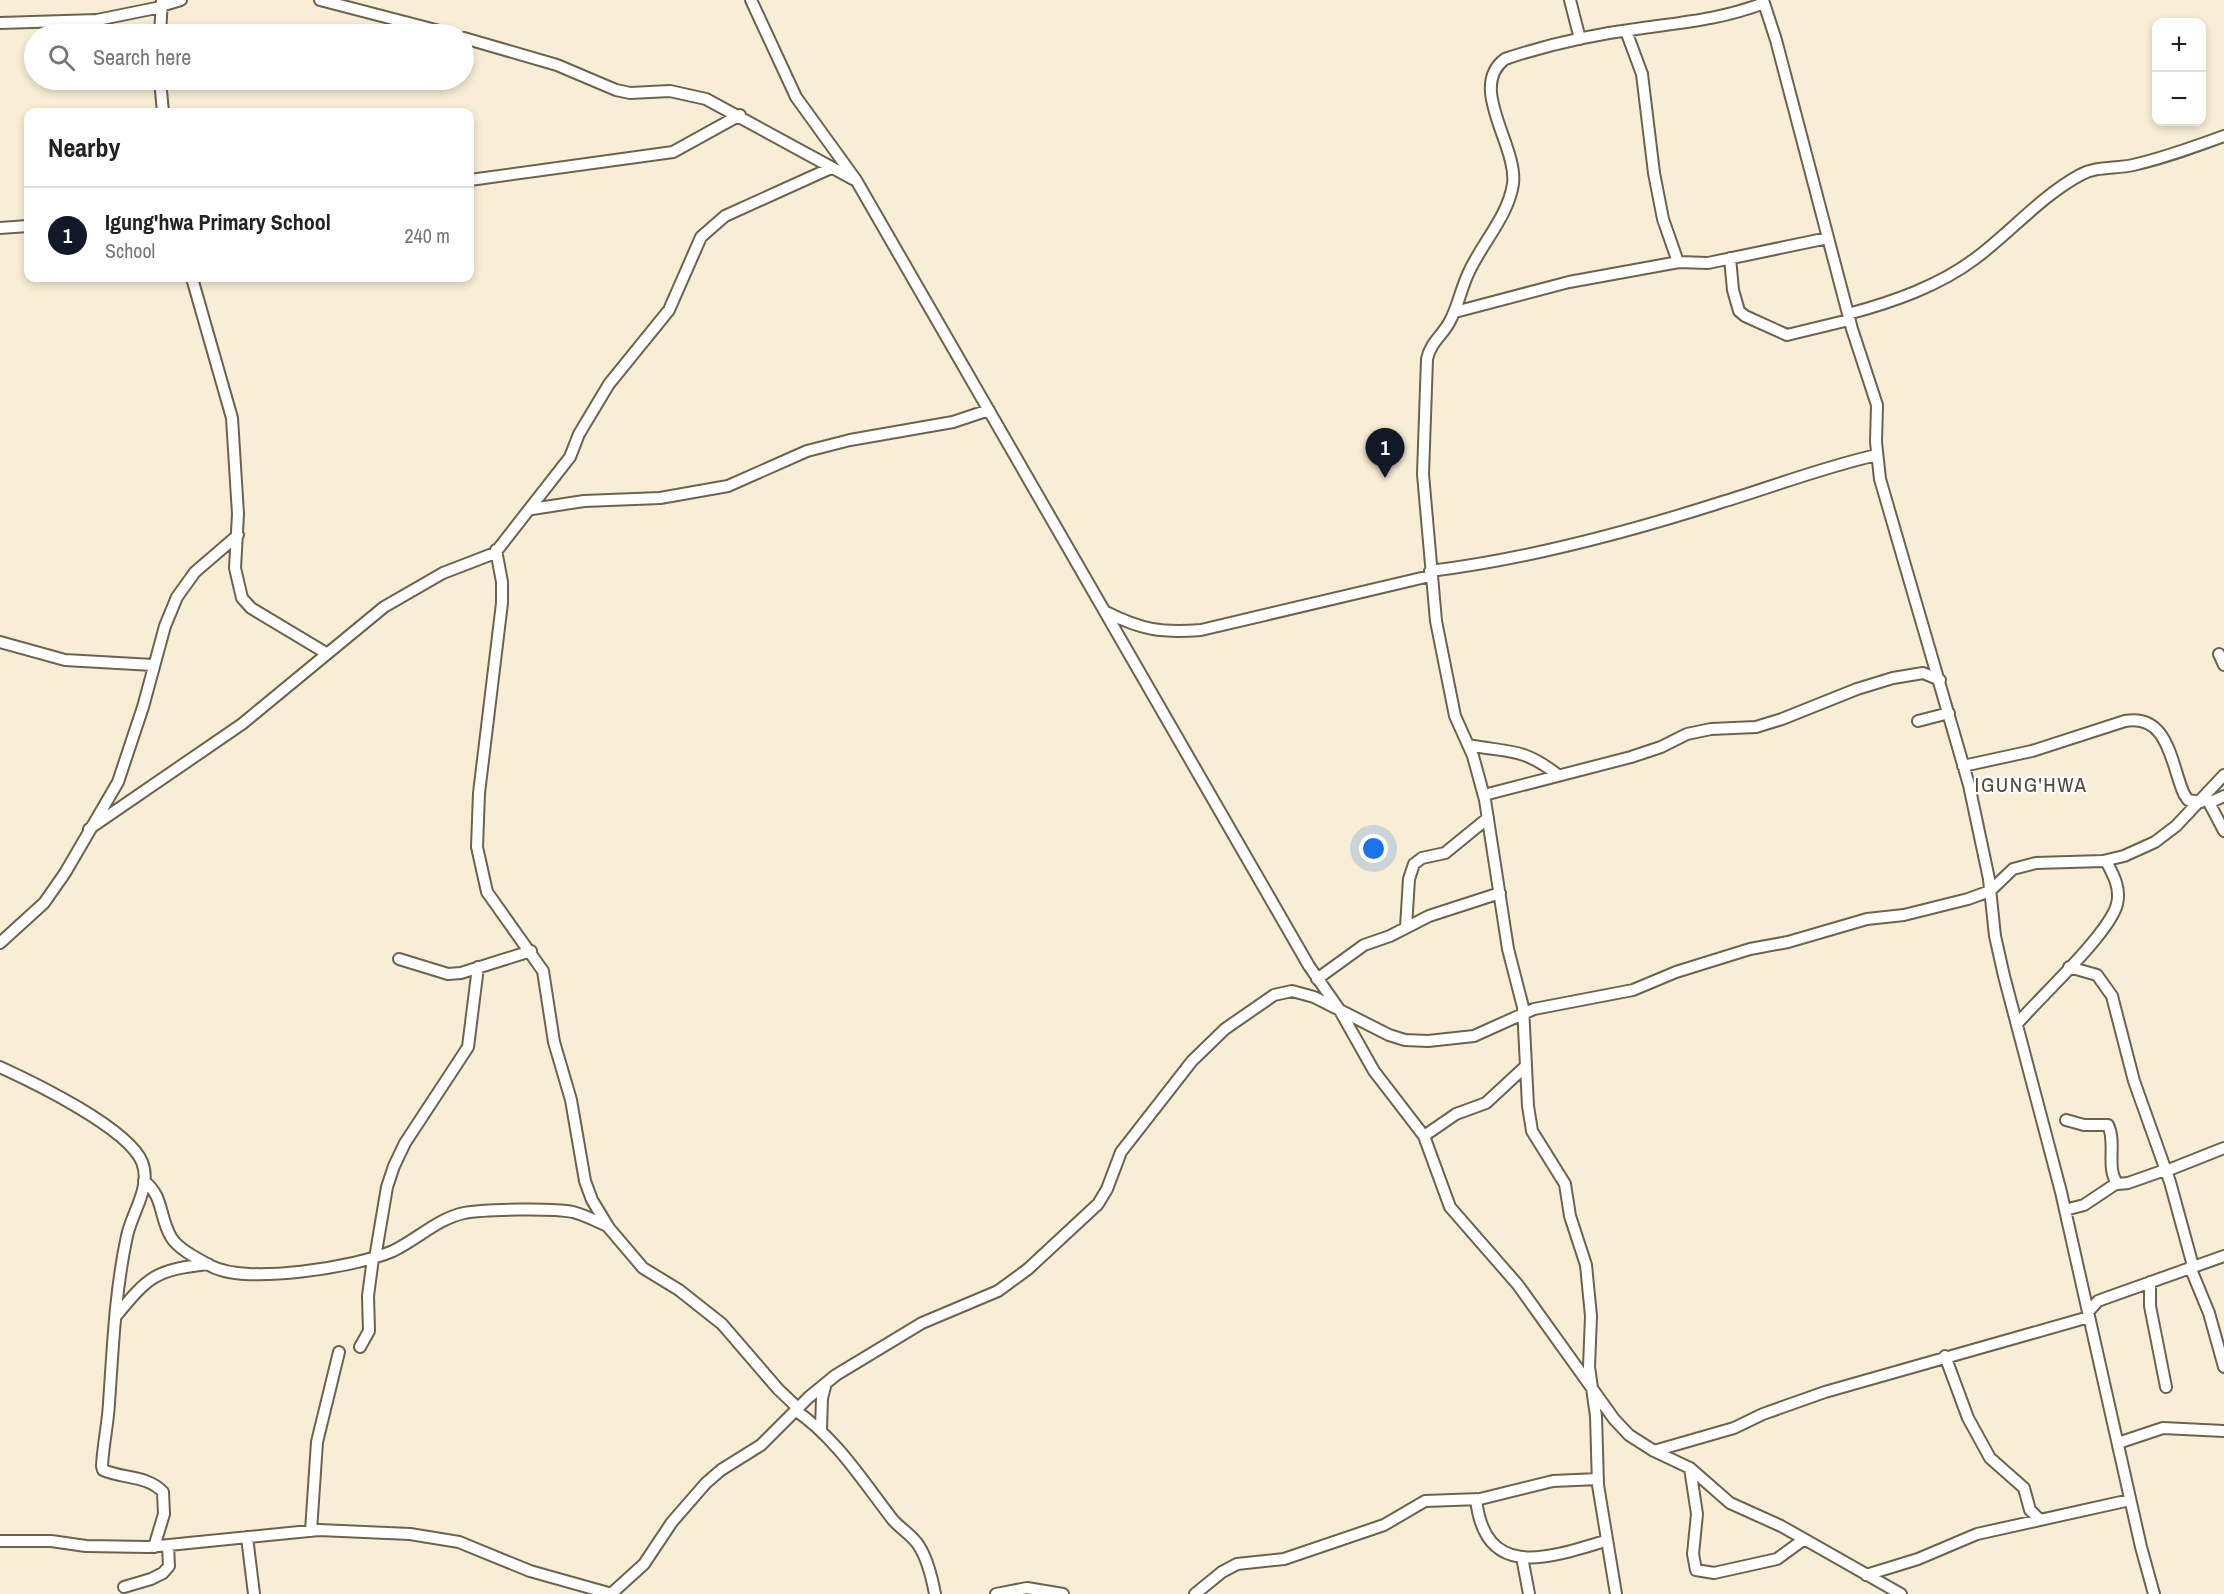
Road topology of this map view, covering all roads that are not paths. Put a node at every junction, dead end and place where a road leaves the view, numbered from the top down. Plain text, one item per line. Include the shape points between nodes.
1 (181, 0) edge
2 (320, 0) edge
3 (751, 0) edge
4 (1570, 0) edge
5 (162, 4) edge
6 (1766, 4) edge
7 (0, 23) edge
8 (161, 24) edge
9 (413, 24) edge
10 (1626, 31) junction
11 (1580, 39) junction
12 (474, 41) edge
13 (161, 90) edge
14 (163, 108) edge
15 (740, 115) junction
16 (2224, 136) edge
17 (831, 168) junction
18 (474, 179) edge
19 (856, 180) junction
20 (24, 226) edge
21 (0, 228) edge
22 (1827, 238) junction
23 (1730, 258) junction
24 (1679, 262) junction
25 (193, 282) edge
26 (1455, 312) junction
27 (1849, 317) junction
28 (989, 410) junction
29 (1877, 455) junction
30 (532, 508) junction
31 (238, 535) junction
32 (496, 550) junction
33 (1430, 574) junction
34 (1106, 612) junction
35 (0, 642) edge
36 (326, 654) junction
37 (2219, 654) dead end
38 (153, 665) junction
39 (2224, 665) edge
40 (1940, 680) junction
41 (1948, 713) junction
42 (1918, 721) dead end
43 (1468, 745) junction
44 (1963, 766) junction
45 (1558, 775) junction
46 (2224, 775) edge
47 (1484, 795) junction
48 (2224, 796) edge
49 (2205, 801) junction
50 (1488, 818) junction
51 (89, 830) junction
52 (2224, 831) edge
53 (2106, 861) junction
54 (1990, 891) junction
55 (1500, 893) junction
56 (1406, 927) junction
57 (0, 944) edge
58 (531, 951) junction
59 (399, 959) dead end
60 (478, 967) junction
61 (2069, 967) junction
62 (1317, 979) junction
63 (1339, 1009) junction
64 (1523, 1012) junction
65 (2017, 1024) junction
66 (1526, 1066) junction
67 (0, 1067) edge
68 (2066, 1120) dead end
69 (1424, 1136) junction
70 (2224, 1148) edge
71 (2166, 1171) junction
72 (144, 1181) junction
73 (2117, 1183) junction
74 (2065, 1210) junction
75 (607, 1226) junction
76 (2224, 1256) edge
77 (374, 1258) junction
78 (208, 1264) junction
79 (2191, 1267) junction
80 (2150, 1282) junction
81 (2088, 1315) junction
82 (115, 1316) junction
83 (360, 1347) dead end
84 (339, 1352) dead end
85 (1945, 1356) junction
86 (2224, 1367) edge
87 (826, 1383) junction
88 (1591, 1384) junction
89 (2166, 1387) dead end
90 (797, 1409) junction
91 (821, 1430) junction
92 (2224, 1431) edge
93 (2118, 1443) junction
94 (1654, 1451) junction
95 (1690, 1468) junction
96 (1598, 1479) junction
97 (1476, 1499) junction
98 (2130, 1500) junction
99 (2040, 1520) junction
100 (311, 1531) junction
101 (247, 1537) junction
102 (1803, 1540) junction
103 (0, 1541) edge
104 (1605, 1541) junction
105 (168, 1546) junction
106 (154, 1547) junction
107 (1522, 1557) junction
108 (1866, 1575) junction
109 (124, 1587) dead end
110 (254, 1594) edge
111 (612, 1594) edge
112 (935, 1594) edge
113 (996, 1594) edge
114 (1063, 1594) edge
115 (1195, 1594) edge
116 (1529, 1594) edge
117 (1616, 1594) edge
118 (1901, 1594) edge
119 (2154, 1594) edge

1 - 5 street
2 - 9 street
3 - 19 street via 796,97
4 - 11 street
5 - 7 street via 97,20
5 - 8 street
6 - 10 street via 1730,16
6 - 22 street
10 - 11 street
10 - 24 street via 1642,74 1654,173
11 - 26 street via 1505,59 1494,69 1491,92 1510,158 1513,185 1468,273
12 - 15 street via 557,65 616,90 687,94
13 - 14 street
15 - 17 street
15 - 18 street via 673,152
16 - 27 street via 2132,166 2081,174 2044,198 2004,236 1956,271 1903,298
17 - 19 street
17 - 30 street via 725,216 701,237 669,310 609,384 570,457
19 - 28 street
20 - 21 street
22 - 23 street
22 - 27 street
23 - 24 street via 1694,264
23 - 27 street via 1732,290 1739,311 1745,316 1787,334
24 - 26 street via 1569,282
25 - 31 street via 232,418
26 - 33 street via 1426,359 1422,474
27 - 29 street via 1877,405
28 - 30 street via 953,422 807,451 718,488 660,498
28 - 34 street
29 - 33 street via 1817,469 1684,514 1544,552
29 - 40 street via 1887,507
30 - 32 street
31 - 36 street via 234,568 242,598 276,625
31 - 38 street via 195,572 177,597
32 - 36 street via 443,573 384,607
32 - 58 street via 502,603 479,793 477,847 487,892
33 - 34 street via 1202,630 1146,630
33 - 43 street via 1452,703
34 - 62 street
35 - 38 street via 65,660
36 - 51 street via 234,730
37 - 39 street
38 - 51 street via 118,782
40 - 41 street
40 - 45 street via 1923,674 1893,678 1756,727 1687,734 1645,753
41 - 42 street
41 - 44 street
43 - 45 street via 1520,751
43 - 47 street
44 - 49 street via 2140,720 2152,724 2164,737 2188,800
44 - 54 street
45 - 47 street
46 - 49 street
47 - 50 street
48 - 49 street
49 - 52 street
49 - 53 street via 2155,842
50 - 55 street
50 - 56 street via 1445,853 1414,864 1409,879
51 - 57 street via 44,903
53 - 54 street via 2061,861 2013,869
53 - 61 street via 2115,878 2118,903 2101,932
54 - 64 street via 1904,915 1867,919 1750,949 1623,993
54 - 65 street via 1995,936
55 - 56 street
55 - 64 street
56 - 62 street via 1359,948
58 - 60 street
58 - 75 street via 547,986 554,1042 571,1100 585,1181
59 - 60 street via 448,974
60 - 77 street via 468,1047 394,1166
61 - 65 street
61 - 71 street via 2092,973 2108,988 2134,1081
62 - 63 street
63 - 64 street via 1389,1035 1428,1041 1484,1033
63 - 69 street via 1374,1071
63 - 87 street via 1307,994 1285,991 1225,1029 1192,1061 1130,1139 1115,1161 1098,1204 1028,1269 981,1300 910,1330
64 - 66 street
65 - 74 street
66 - 69 street via 1486,1102 1456,1114
66 - 88 street via 1532,1131 1565,1184 1570,1216 1586,1265
67 - 72 street via 63,1098 111,1131 141,1160
68 - 73 street via 2108,1125 2113,1139 2113,1177
69 - 88 street via 1455,1214 1518,1285
70 - 71 street
71 - 73 street
71 - 79 street
72 - 78 street via 156,1191 171,1238
72 - 82 street via 127,1233
73 - 74 street via 2084,1205
74 - 81 street
75 - 77 street via 573,1212 466,1212 447,1218
75 - 90 street via 644,1268 722,1323
76 - 79 street
77 - 78 street via 303,1272 240,1275
77 - 83 street via 368,1296 369,1331
78 - 82 street via 156,1275
79 - 80 street
79 - 86 street
80 - 81 street via 2098,1301
80 - 89 street via 2150,1306
81 - 85 street
81 - 93 street
82 - 106 street via 102,1468 151,1482 163,1492 164,1514
84 - 100 street via 317,1442
85 - 94 street via 1808,1397 1734,1428
85 - 99 street via 1968,1418 1990,1458 2024,1488 2030,1510
87 - 90 street
87 - 91 street
88 - 94 street via 1629,1435
88 - 96 street
90 - 91 street
90 - 111 street via 761,1445 706,1483 672,1522 644,1564
91 - 112 street via 861,1474 896,1524 918,1544 926,1558
92 - 93 street via 2163,1428
93 - 98 street
94 - 95 street
95 - 102 street via 1730,1503
95 - 102 street via 1697,1514 1693,1554 1696,1570 1714,1573 1777,1559
96 - 97 street via 1553,1481
96 - 104 street
97 - 107 street via 1479,1521 1488,1540 1510,1555
97 - 115 street via 1425,1501 1384,1525 1284,1559 1237,1564
98 - 99 street
98 - 119 street
99 - 108 street via 1977,1534 1918,1559
100 - 101 street
100 - 111 street via 441,1538 479,1548 530,1571
101 - 105 street
101 - 110 street
102 - 108 street
103 - 106 street
104 - 107 street via 1547,1556
104 - 117 street
105 - 106 street
105 - 109 street via 166,1570
107 - 116 street
108 - 118 street
113 - 114 street via 1027,1588

